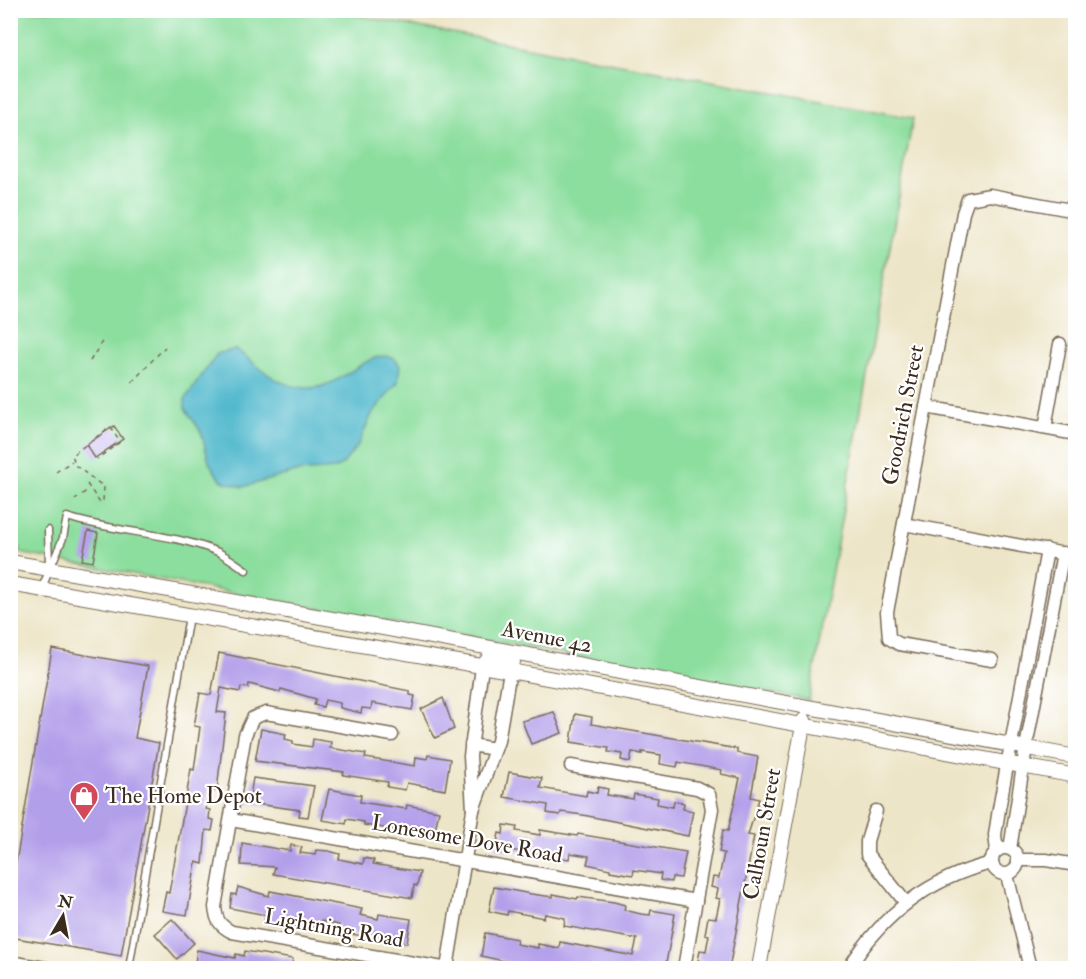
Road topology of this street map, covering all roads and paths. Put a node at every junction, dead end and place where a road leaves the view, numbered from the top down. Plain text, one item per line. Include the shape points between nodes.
1 (1076, 211) edge
2 (103, 340) dead end
3 (1060, 344) dead end
4 (165, 347) dead end
5 (90, 362) dead end
6 (132, 382) dead end
7 (926, 407) junction
8 (1044, 428) junction
9 (1076, 434) edge
10 (97, 459) dead end
11 (72, 461) junction
12 (56, 472) dead end
13 (87, 484) dead end
14 (90, 488) junction
15 (75, 500) dead end
16 (904, 524) junction
17 (48, 530) dead end
18 (1047, 550) junction
19 (1069, 555) edge
20 (10, 562) edge
21 (50, 570) junction
22 (246, 570) dead end
23 (10, 584) edge
24 (41, 590) junction
25 (190, 616) junction
26 (992, 660) dead end
27 (483, 667) junction
28 (595, 668) junction
29 (510, 671) junction
30 (1024, 673) junction
31 (1040, 676) junction
32 (806, 707) junction
33 (802, 726) junction
34 (392, 735) dead end
35 (1010, 744) junction
36 (471, 745) junction
37 (1026, 747) junction
38 (495, 749) junction
39 (1076, 757) edge
40 (1007, 764) junction
41 (571, 766) dead end
42 (1023, 766) junction
43 (1076, 776) edge
44 (999, 809) junction
45 (473, 810) junction
46 (876, 811) dead end
47 (1015, 811) junction
48 (231, 819) junction
49 (1010, 849) junction
50 (997, 851) junction
51 (1019, 860) junction
52 (466, 861) junction
53 (992, 863) junction
54 (1076, 865) edge
55 (1008, 875) junction
56 (696, 901) junction
57 (906, 903) junction
58 (10, 959) edge
59 (64, 969) edge
60 (129, 969) edge
61 (445, 969) edge
62 (684, 969) edge
63 (759, 969) edge
64 (849, 969) edge
65 (1030, 969) edge

1 - 7 street, Goodrich Street via 990,195 968,199
2 - 5 path
3 - 8 street
4 - 6 path
7 - 8 street
7 - 16 street, Goodrich Street
8 - 9 street
10 - 11 path via 120,442 110,427 74,452
11 - 12 path
11 - 14 path via 104,487 103,501 99,503
13 - 14 path
14 - 15 path
16 - 18 street
16 - 26 street, Goodrich Street via 887,612 889,638 914,647
17 - 21 lane
18 - 19 street
18 - 30 street
19 - 31 street
20 - 21 street, Avenue 42
21 - 22 lane via 67,518 181,540 219,553
21 - 24 lane
21 - 28 street, Avenue 42
23 - 24 street, Avenue 42
24 - 25 street, Avenue 42
25 - 27 street, Avenue 42
25 - 60 lane
27 - 28 street via 489,658 563,671
27 - 29 street, Avenue 42
27 - 36 street
28 - 32 street, Avenue 42
29 - 33 street, Avenue 42
29 - 38 street
30 - 31 street
30 - 35 street
31 - 37 street
32 - 33 street, Calhoun Street
32 - 35 street, Avenue 42
33 - 40 street, Avenue 42
33 - 63 street, Calhoun Street
34 - 48 street via 266,713 253,718 245,735
35 - 37 street, Avenue 42
35 - 40 street
36 - 38 street
36 - 45 street
37 - 39 street, Avenue 42
37 - 42 street
38 - 45 street
40 - 42 street, Avenue 42
40 - 44 street
41 - 56 street via 696,788 709,794 712,809
42 - 43 street, Avenue 42
42 - 47 street
44 - 47 street
44 - 50 street
45 - 52 street
46 - 57 street via 867,854
47 - 49 street
48 - 52 street, Lonesome Dove Road
48 - 61 street, Lightning Road via 215,907 220,924 232,932
49 - 50 street
49 - 51 street
50 - 53 street
51 - 54 street
51 - 55 street via 1017,868
52 - 56 street, Lonesome Dove Road
52 - 61 street
53 - 55 street via 999,873
53 - 57 street via 931,885
55 - 65 street
56 - 62 street
57 - 64 street via 862,947
58 - 59 lane

